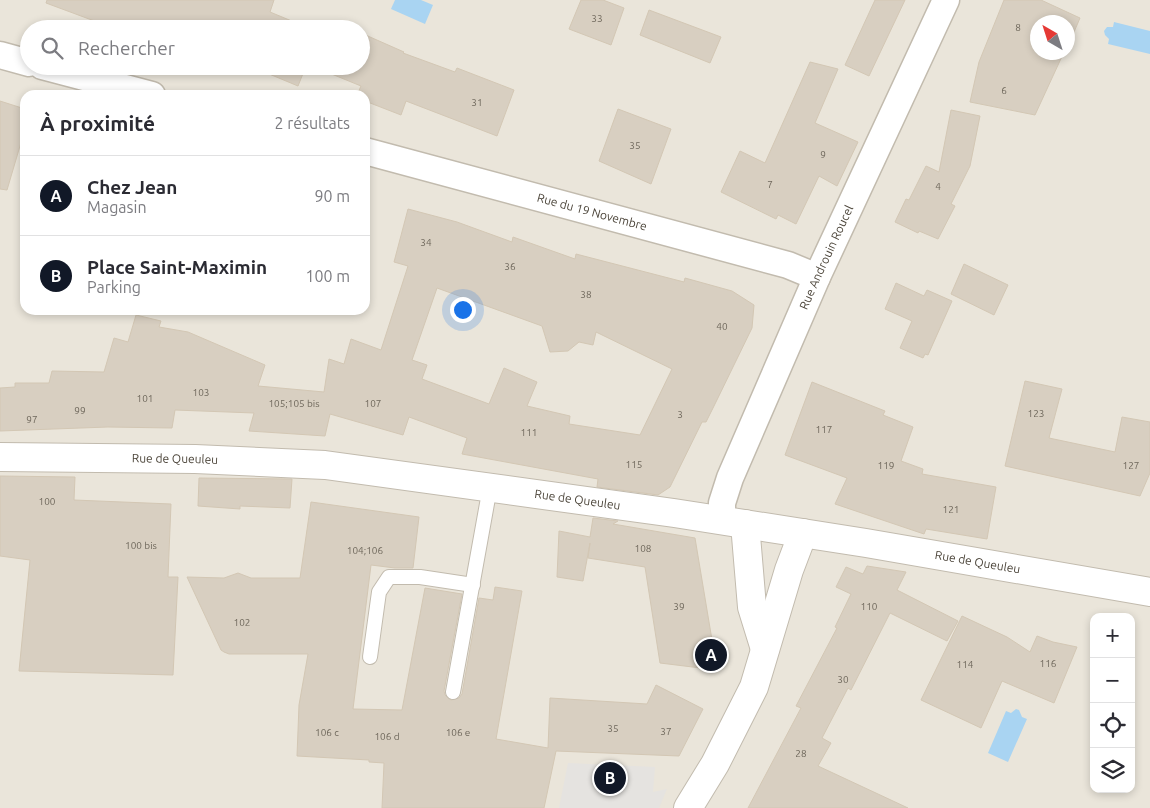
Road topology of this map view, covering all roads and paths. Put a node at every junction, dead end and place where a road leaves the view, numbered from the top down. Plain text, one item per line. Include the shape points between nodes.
1 (946, 0) edge
2 (0, 55) edge
3 (20, 61) edge
4 (76, 75) edge
5 (133, 90) edge
6 (370, 151) edge
7 (817, 277) junction
8 (0, 457) edge
9 (490, 487) junction
10 (734, 522) junction
11 (803, 533) junction
12 (473, 585) junction
13 (1150, 592) edge
14 (764, 649) junction
15 (370, 657) dead end
16 (453, 692) dead end
17 (688, 808) edge

1 - 7 street, Rue Androuin Roucel
2 - 3 street
4 - 5 street
6 - 7 street, Rue du 19 Novembre via 788,265
7 - 10 street, Rue Androuin Roucel via 730,478 722,503
8 - 9 street, Rue de Queuleu via 195,459 325,465
9 - 10 street, Rue de Queuleu
9 - 12 lane
10 - 11 street, Rue de Queuleu
10 - 14 street
11 - 13 street, Rue de Queuleu
11 - 14 street
12 - 15 lane via 389,576 379,592
12 - 16 lane
14 - 17 street via 754,687 715,764

